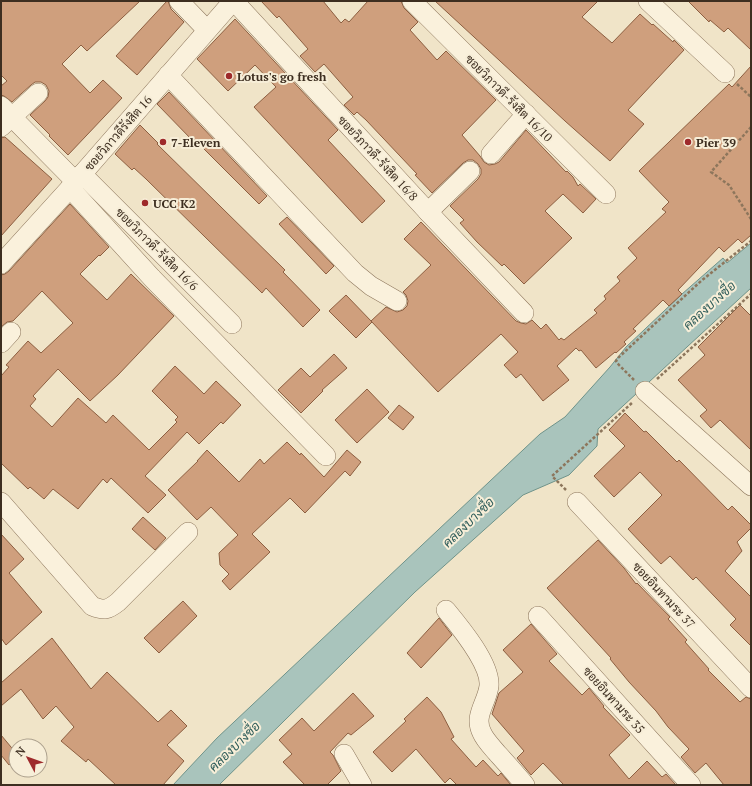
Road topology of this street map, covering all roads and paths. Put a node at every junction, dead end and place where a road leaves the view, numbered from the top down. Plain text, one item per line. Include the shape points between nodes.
1 (179, 1) edge
2 (233, 1) edge
3 (412, 1) edge
4 (648, 1) edge
5 (207, 30) junction
6 (725, 73) dead end
7 (168, 75) junction
8 (38, 93) dead end
9 (526, 114) junction
10 (4, 117) edge
11 (751, 127) edge
12 (491, 154) dead end
13 (470, 171) dead end
14 (76, 181) junction
15 (606, 194) dead end
16 (428, 212) junction
17 (751, 219) edge
18 (751, 241) edge
19 (1, 264) edge
20 (398, 301) dead end
21 (524, 314) dead end
22 (232, 324) dead end
23 (619, 366) dead end
24 (645, 391) dead end
25 (326, 456) dead end
26 (751, 486) edge
27 (1, 502) edge
28 (577, 502) dead end
29 (188, 532) dead end
30 (446, 610) dead end
31 (538, 616) dead end
32 (751, 688) edge
33 (344, 754) dead end
34 (362, 785) edge
35 (526, 785) edge
36 (691, 785) edge

1 - 5 street
2 - 5 street, ซอยวิภาวดีรังสิต 16
2 - 16 street, ซอยวิภาวดี-รังสิต 16/8
3 - 9 street, ซอยวิภาวดี-รังสิต 16/10
4 - 6 street
5 - 7 street, ซอยวิภาวดีรังสิต 16
7 - 14 street, ซอยวิภาวดีรังสิต 16
7 - 20 street via 354,273
8 - 10 street
9 - 12 street
9 - 15 street, ซอยวิภาวดี-รังสิต 16/10
10 - 14 street
11 - 17 path via 711,172 729,185
13 - 16 street
14 - 19 street, ซอยวิภาวดีรังสิต 16
14 - 22 street, ซอยวิภาวดี-รังสิต 16/6
14 - 25 street via 152,278
16 - 21 street, ซอยวิภาวดี-รังสิต 16/8
18 - 23 path via 701,281 618,358 616,361
24 - 26 street
27 - 29 street via 92,606 100,609 108,609 118,602
28 - 32 street, ซอยอินทามระ 37
30 - 35 street via 479,655 487,672 487,697 478,722 482,734
31 - 36 street, ซอยอินทามระ 35
33 - 34 street

